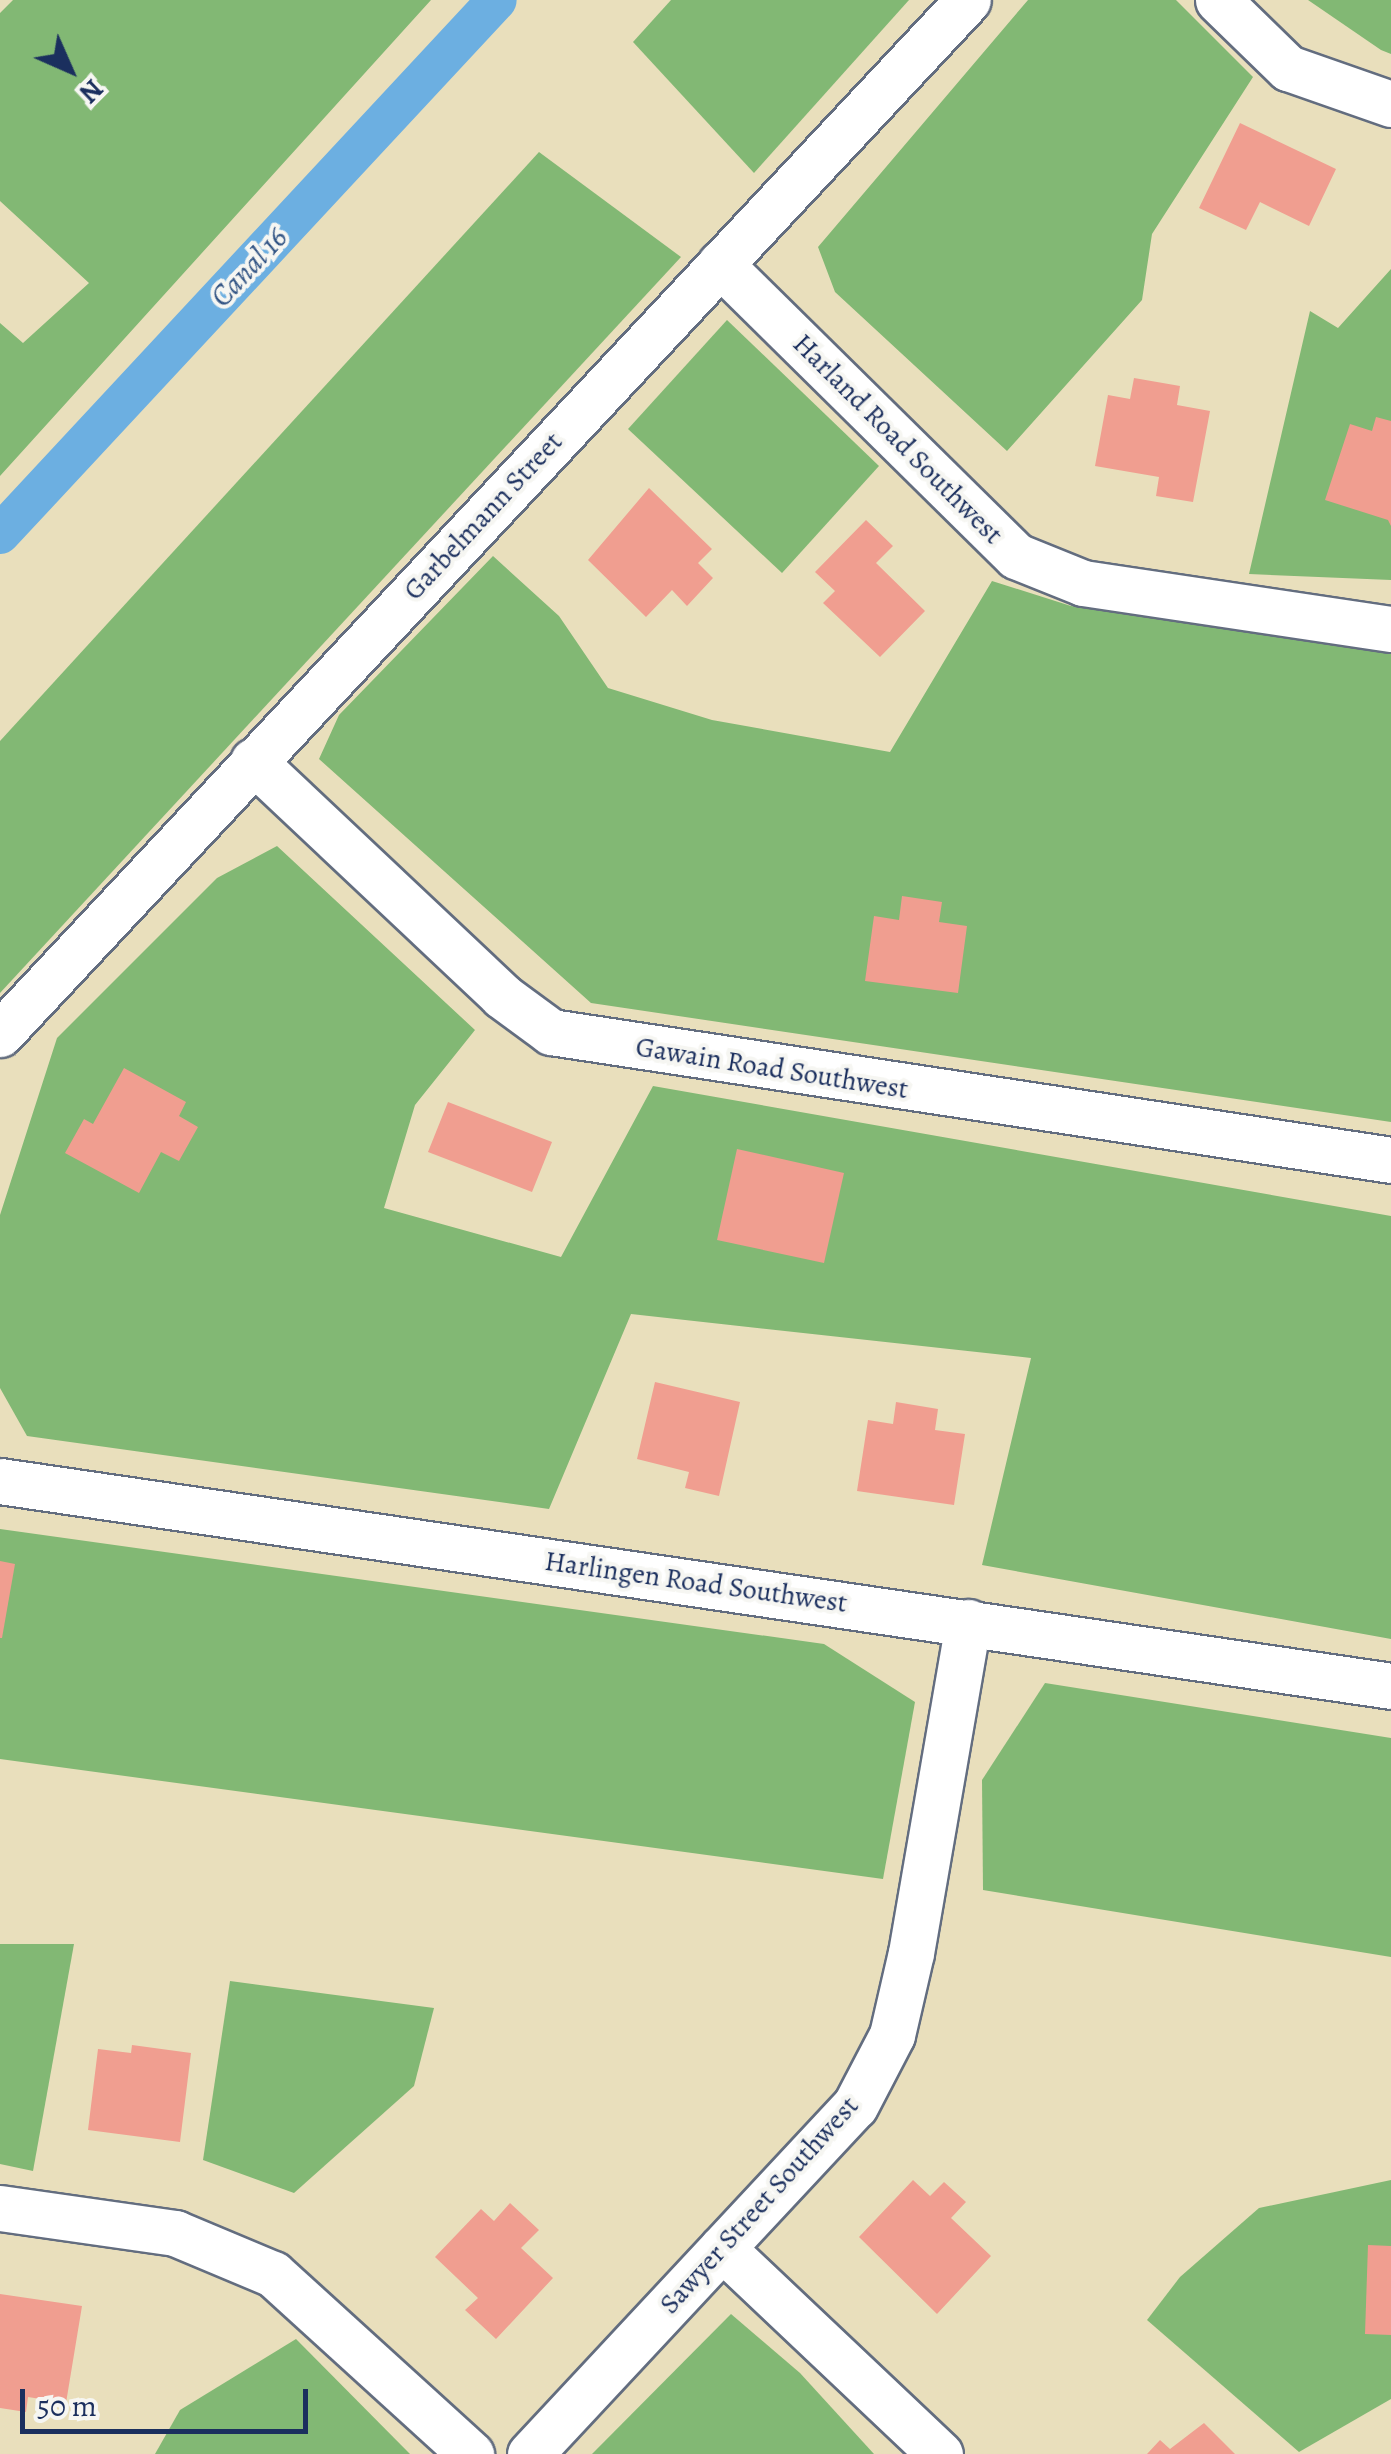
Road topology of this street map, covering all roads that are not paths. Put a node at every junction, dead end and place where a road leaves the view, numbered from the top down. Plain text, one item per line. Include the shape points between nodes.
1 (968, 0) edge
2 (1218, 0) edge
3 (1391, 104) edge
4 (720, 264) junction
5 (1391, 629) edge
6 (253, 762) junction
7 (0, 1034) edge
8 (1391, 1160) edge
9 (0, 1481) edge
10 (968, 1622) junction
11 (1391, 1686) edge
12 (0, 2208) edge
13 (722, 2248) junction
14 (471, 2454) edge
15 (530, 2454) edge
16 (940, 2454) edge

1 - 4 street, Garbelmann Street
2 - 3 street via 1288,68
4 - 5 street, Harland Road Southwest via 1016,556 1083,583
4 - 6 street, Garbelmann Street
6 - 7 street, Garbelmann Street
6 - 8 street, Gawain Road Southwest via 502,996 552,1032
9 - 10 street, Harlingen Road Southwest
10 - 11 street, Harlingen Road Southwest
10 - 13 street, Sawyer Street Southwest via 892,2036 855,2106
12 - 14 street via 175,2232 273,2274
13 - 15 street, Sawyer Street Southwest
13 - 16 street

